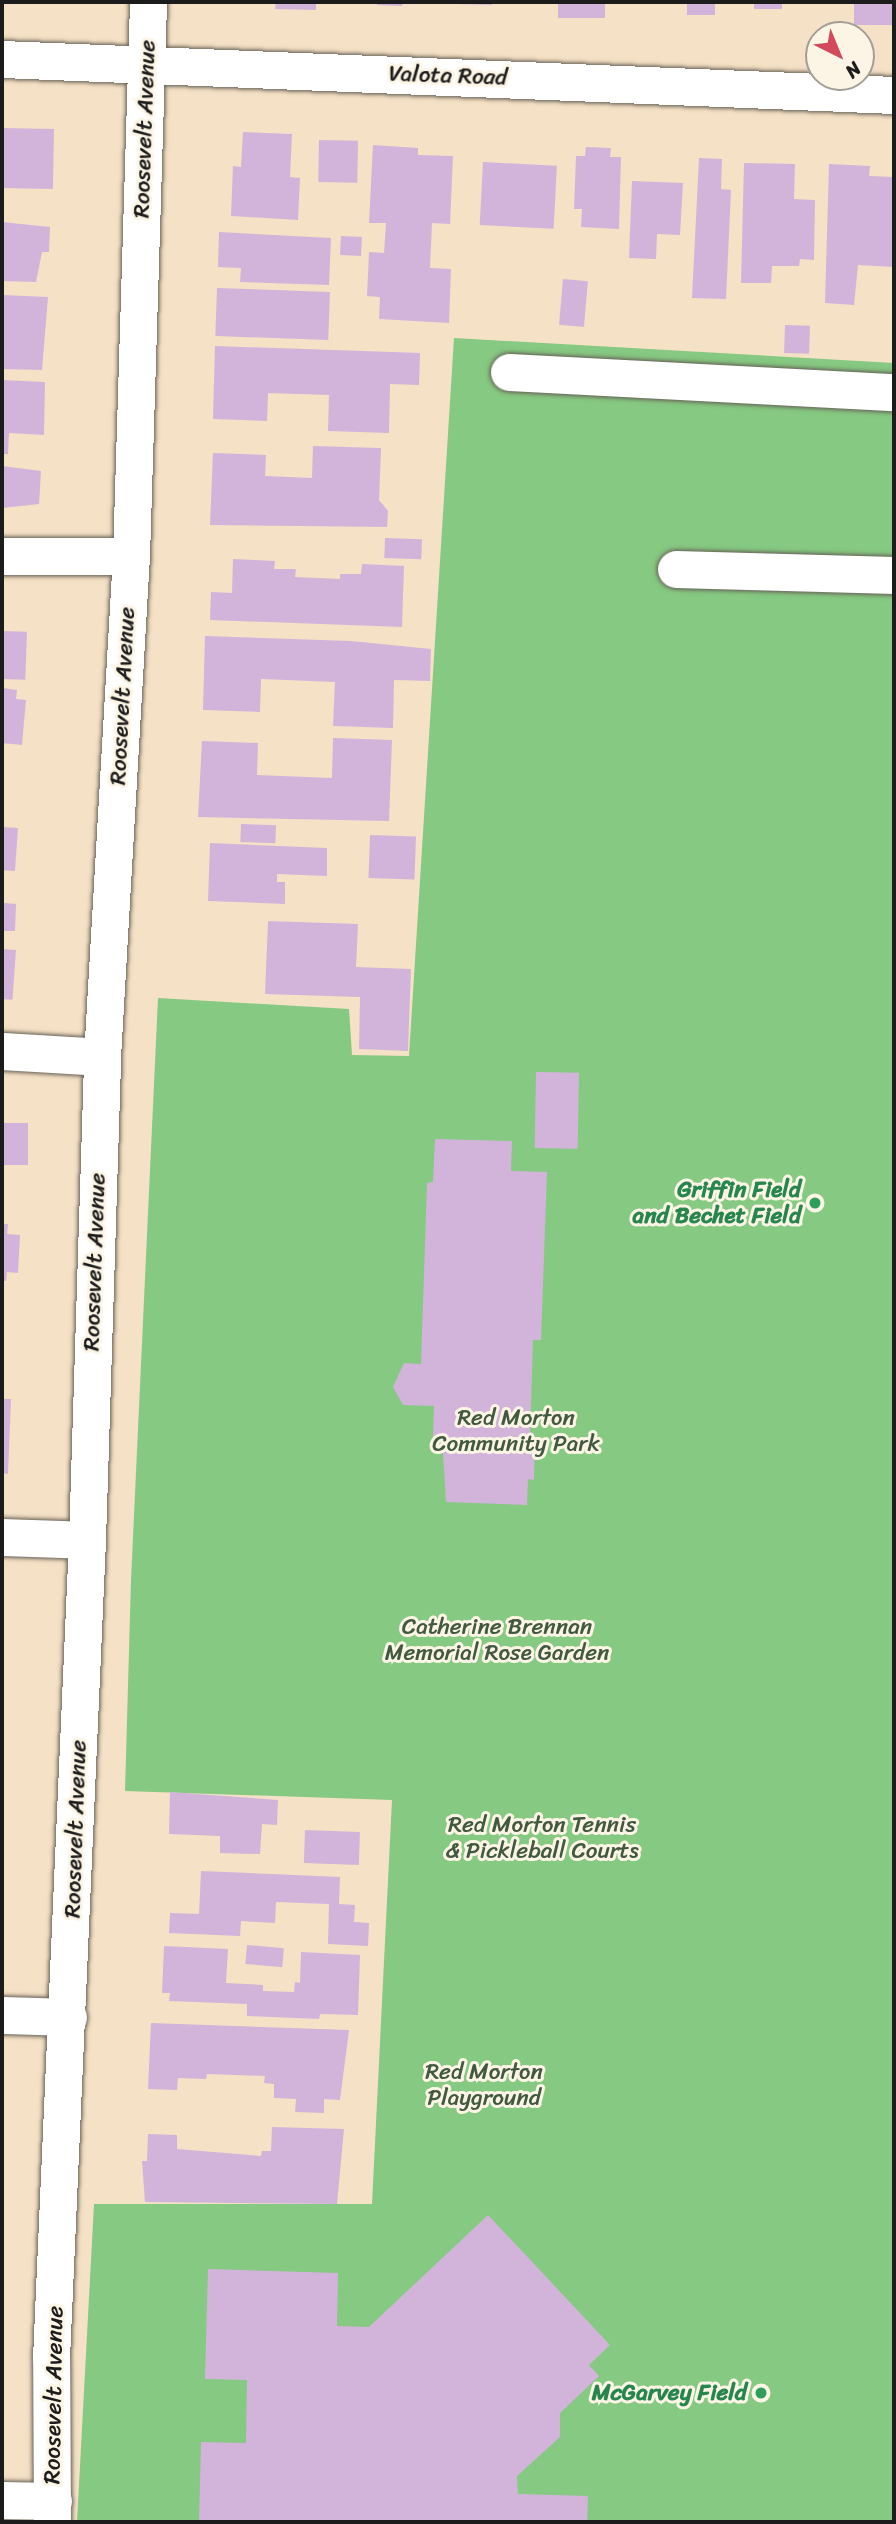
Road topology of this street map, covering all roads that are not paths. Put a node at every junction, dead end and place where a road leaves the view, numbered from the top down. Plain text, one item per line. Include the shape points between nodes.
1 (148, 2) edge
2 (2, 59) edge
3 (147, 64) junction
4 (894, 95) edge
5 (509, 372) dead end
6 (894, 392) edge
7 (2, 556) edge
8 (131, 556) junction
9 (676, 569) dead end
10 (894, 575) edge
11 (2, 1051) edge
12 (102, 1056) junction
13 (2, 1537) edge
14 (87, 1540) junction
15 (2, 2015) edge
16 (68, 2017) junction
17 (2, 2500) edge
18 (53, 2512) edge

1 - 3 street, Roosevelt Avenue
2 - 3 street, Valota Road
3 - 4 street, Valota Road
3 - 8 street, Roosevelt Avenue
5 - 6 street
7 - 8 street
8 - 12 street, Roosevelt Avenue
9 - 10 street
11 - 12 street
12 - 14 street, Roosevelt Avenue
13 - 14 street
14 - 16 street, Roosevelt Avenue
15 - 16 street
16 - 18 street, Roosevelt Avenue via 51,2358
17 - 18 street

